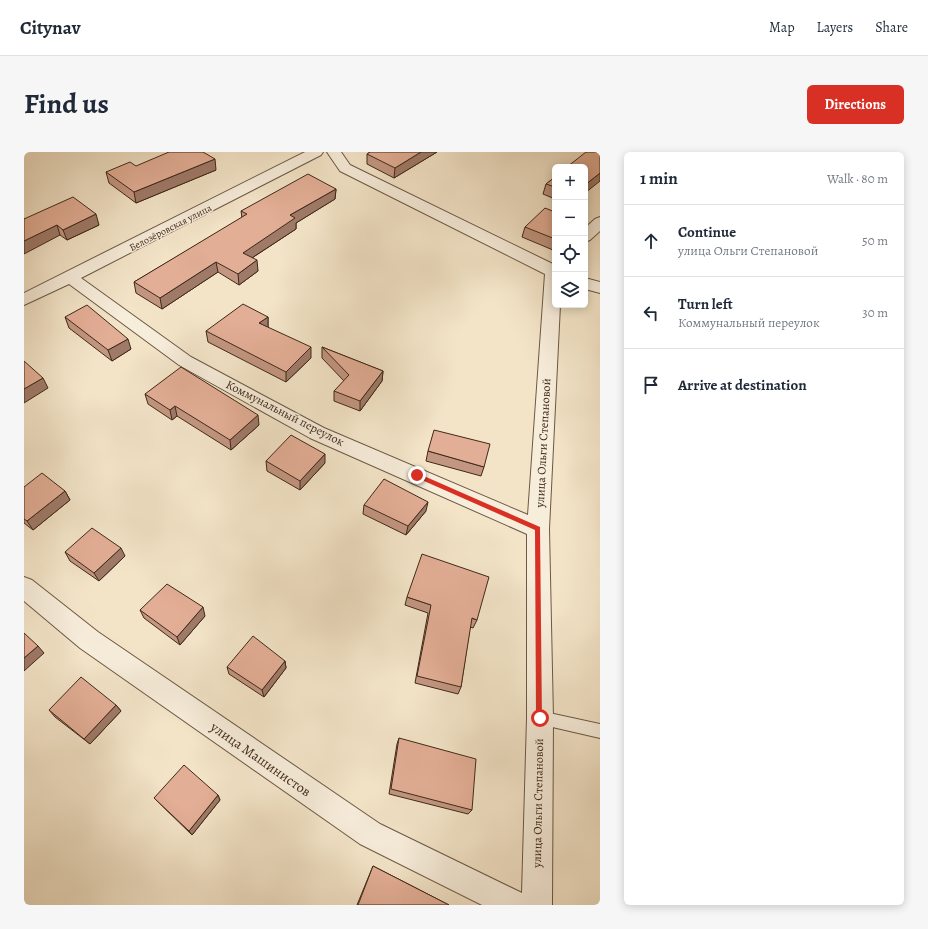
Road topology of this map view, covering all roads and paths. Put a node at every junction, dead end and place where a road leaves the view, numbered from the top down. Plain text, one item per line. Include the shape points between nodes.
1 (316, 152) edge
2 (334, 152) edge
3 (600, 222) edge
4 (586, 236) edge
5 (552, 271) edge
6 (71, 278) junction
7 (588, 284) edge
8 (600, 288) edge
9 (24, 300) edge
10 (552, 304) edge
11 (538, 528) junction
12 (24, 587) edge
13 (540, 718) junction
14 (600, 731) edge
15 (514, 905) edge
16 (537, 905) edge

1 - 6 street, Белозёровская улица
2 - 5 street via 345,168
3 - 4 street
6 - 9 street, Белозёровская улица
6 - 11 street, Коммунальный переулок via 185,361 317,433
7 - 8 street
10 - 11 street, улица Ольги Степановой
11 - 13 street, улица Ольги Степановой
12 - 15 street, улица Машинистов via 88,640 370,834
13 - 14 lane
13 - 16 street, улица Ольги Степановой

